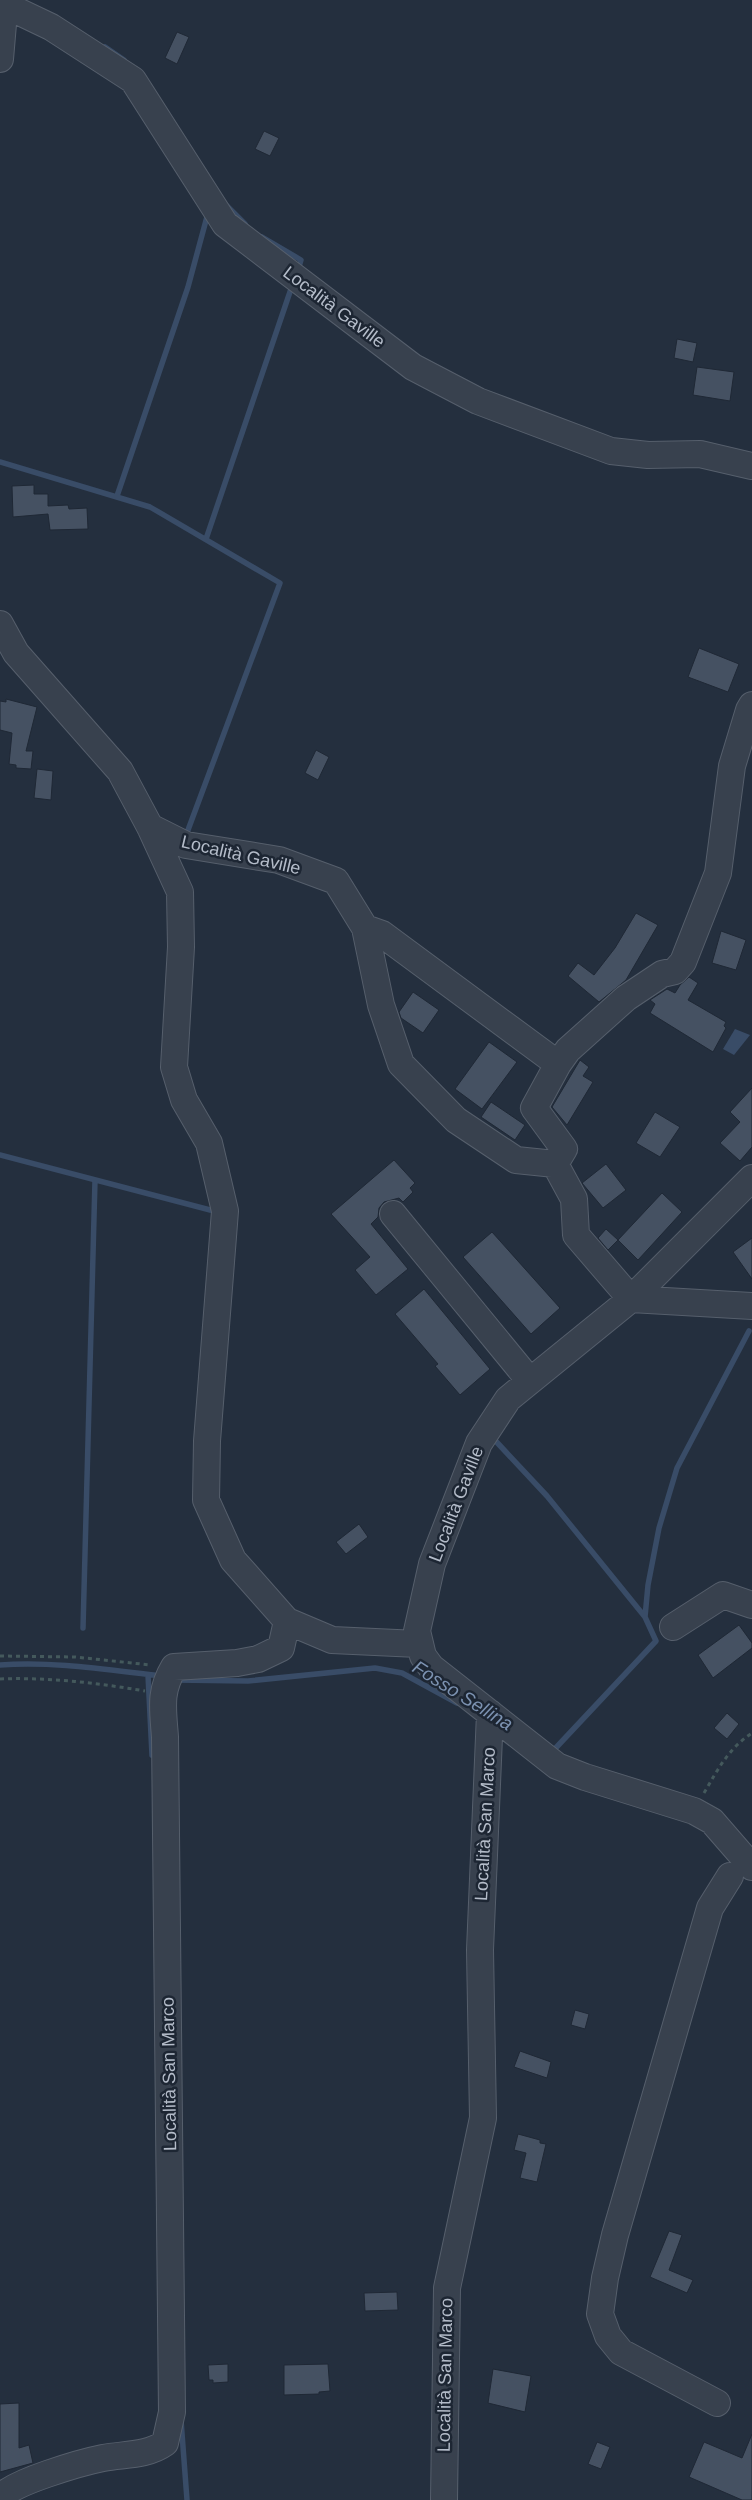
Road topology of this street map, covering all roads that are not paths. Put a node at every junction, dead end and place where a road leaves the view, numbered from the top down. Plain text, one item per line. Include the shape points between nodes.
1 (5, 2) edge
2 (0, 59) edge
3 (752, 466) edge
4 (0, 624) edge
5 (752, 705) edge
6 (150, 827) junction
7 (365, 928) junction
8 (558, 1064) junction
9 (555, 1164) junction
10 (752, 1178) edge
11 (393, 1214) dead end
12 (631, 1299) junction
13 (752, 1306) edge
14 (530, 1381) junction
15 (752, 1605) edge
16 (287, 1621) junction
17 (673, 1627) dead end
18 (418, 1644) junction
19 (490, 1713) junction
20 (741, 1872) edge
21 (717, 2403) dead end
22 (0, 2498) edge
23 (444, 2500) edge

1 - 2 street
1 - 3 street, Località Gaville via 51,27 133,80 225,224 413,367 478,401 611,451 648,455 700,454
4 - 6 street via 16,653 120,771
5 - 8 street via 732,766 718,873 683,962 626,998 568,1050
6 - 7 street, Località Gaville via 186,845 280,860 336,881
6 - 16 street via 180,892 181,946 174,1067 184,1100 209,1144 225,1211 207,1441 206,1500 232,1560
7 - 8 street via 382,934
7 - 9 street, Località Gaville via 381,1005 401,1064 456,1120 516,1160
8 - 9 street via 534,1108 564,1149
9 - 12 street via 574,1199 576,1234
10 - 12 street, Località Gaville
11 - 14 street
12 - 13 street
12 - 14 street, Località Gaville
14 - 18 street, Località Gaville via 497,1413 472,1458 432,1564 417,1631
15 - 17 street via 723,1595
16 - 18 street via 332,1640
16 - 22 street, Località San Marco via 281,1648 258,1659 237,1663 174,1667 162,1694 172,2412 165,2443 153,2452 101,2458 56,2472 7,2489
18 - 19 street via 431,1667
19 - 20 street via 564,1769 694,1811 712,1821
19 - 23 street, Località San Marco via 480,1950 483,2118 447,2288
20 - 21 street via 710,1908 615,2235 600,2314 608,2336 621,2352

